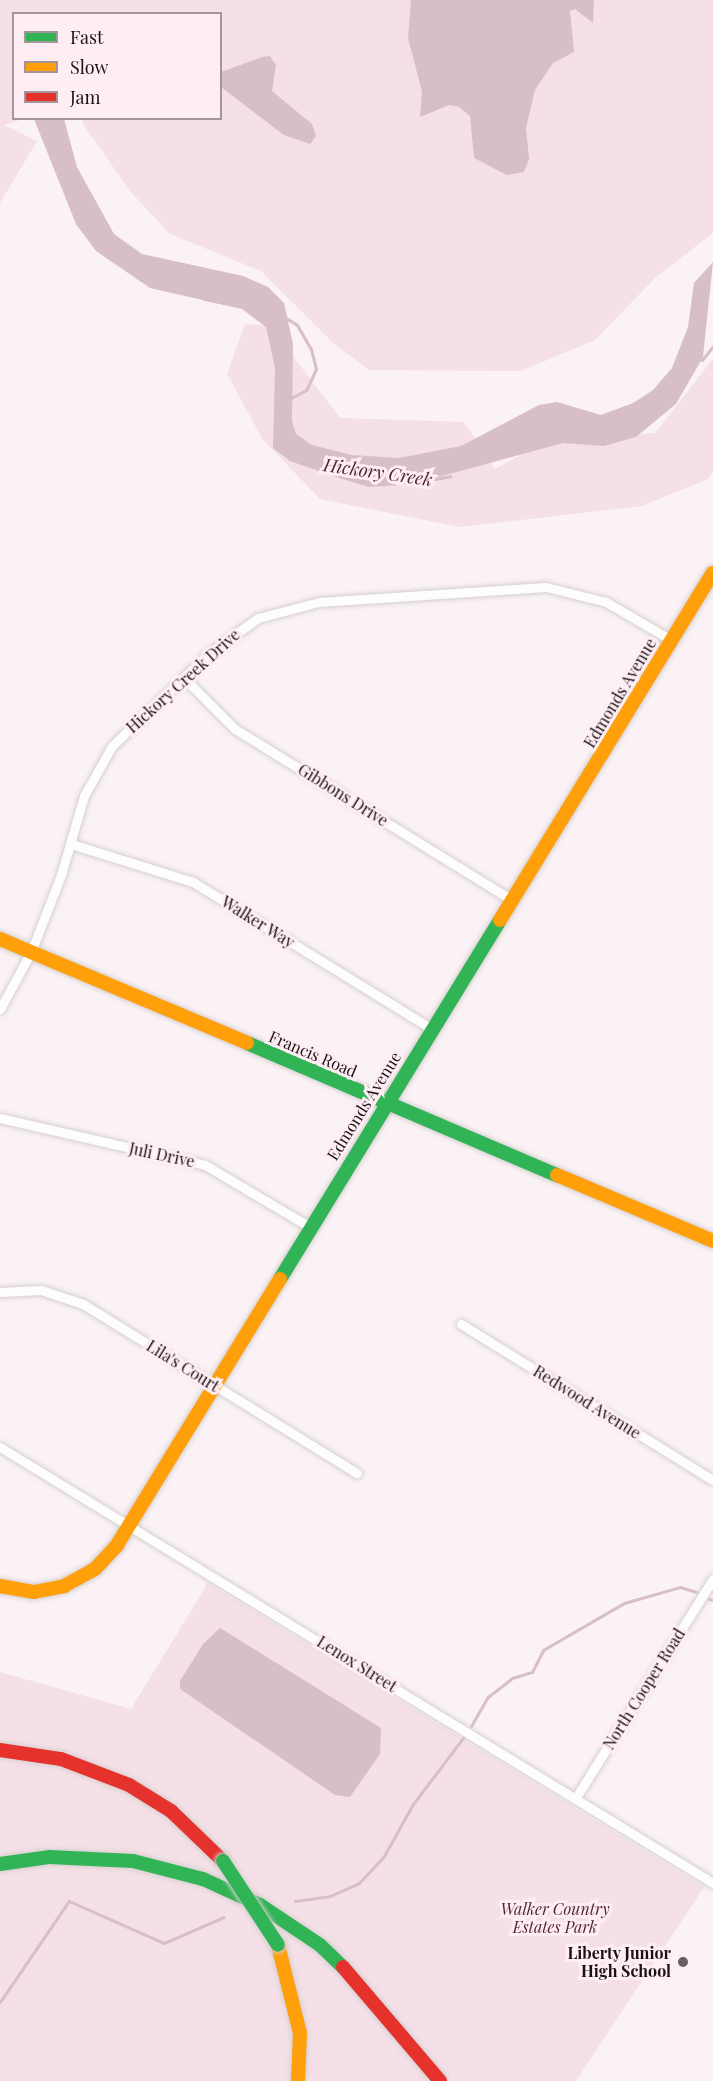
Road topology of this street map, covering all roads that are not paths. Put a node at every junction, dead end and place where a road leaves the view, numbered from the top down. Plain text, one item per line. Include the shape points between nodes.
1 (713, 573) edge
2 (671, 640) junction
3 (186, 680) junction
4 (71, 844) junction
5 (510, 899) junction
6 (0, 939) edge
7 (31, 952) junction
8 (0, 1009) edge
9 (432, 1029) junction
10 (385, 1102) junction
11 (0, 1118) edge
12 (310, 1227) junction
13 (713, 1241) edge
14 (0, 1292) edge
15 (461, 1324) dead end
16 (216, 1386) junction
17 (0, 1447) edge
18 (357, 1473) dead end
19 (713, 1480) edge
20 (130, 1526) junction
21 (713, 1579) edge
22 (0, 1586) edge
23 (0, 1750) edge
24 (575, 1799) junction
25 (0, 1864) edge
26 (713, 1883) edge
27 (298, 2081) edge
28 (440, 2081) edge

1 - 2 main road, Edmonds Avenue
2 - 3 street, Hickory Creek Drive via 606,602 546,587 319,602 289,607 235,632
2 - 5 main road, Edmonds Avenue
3 - 4 street, Hickory Creek Drive via 112,746 84,796
3 - 5 street, Gibbons Drive via 235,729
4 - 7 street, Hickory Creek Drive
4 - 9 street, Walker Way via 193,882
5 - 9 main road, Edmonds Avenue
6 - 7 main road, Francis Road
7 - 8 street, Hickory Creek Drive
7 - 10 main road, Francis Road
9 - 10 main road, Edmonds Avenue
10 - 12 main road, Edmonds Avenue
10 - 13 main road, Francis Road
11 - 12 street, Juli Drive via 205,1165
12 - 16 main road, Edmonds Avenue
14 - 16 street, Lila's Court via 41,1290 71,1298
15 - 19 street, Redwood Avenue
16 - 18 street, Lila's Court
16 - 20 main road, Edmonds Avenue
17 - 20 street, Lenox Street
20 - 22 main road, Edmonds Avenue via 105,1560 75,1581 34,1592
20 - 24 street, Lenox Street
21 - 24 street, North Cooper Road
23 - 27 main road, bridge via 61,1759 129,1785 171,1811 223,1861 278,1945 300,2033
24 - 26 street, Lenox Street
25 - 28 main road via 69,1857 133,1861 203,1880 260,1905 320,1945 360,1983

